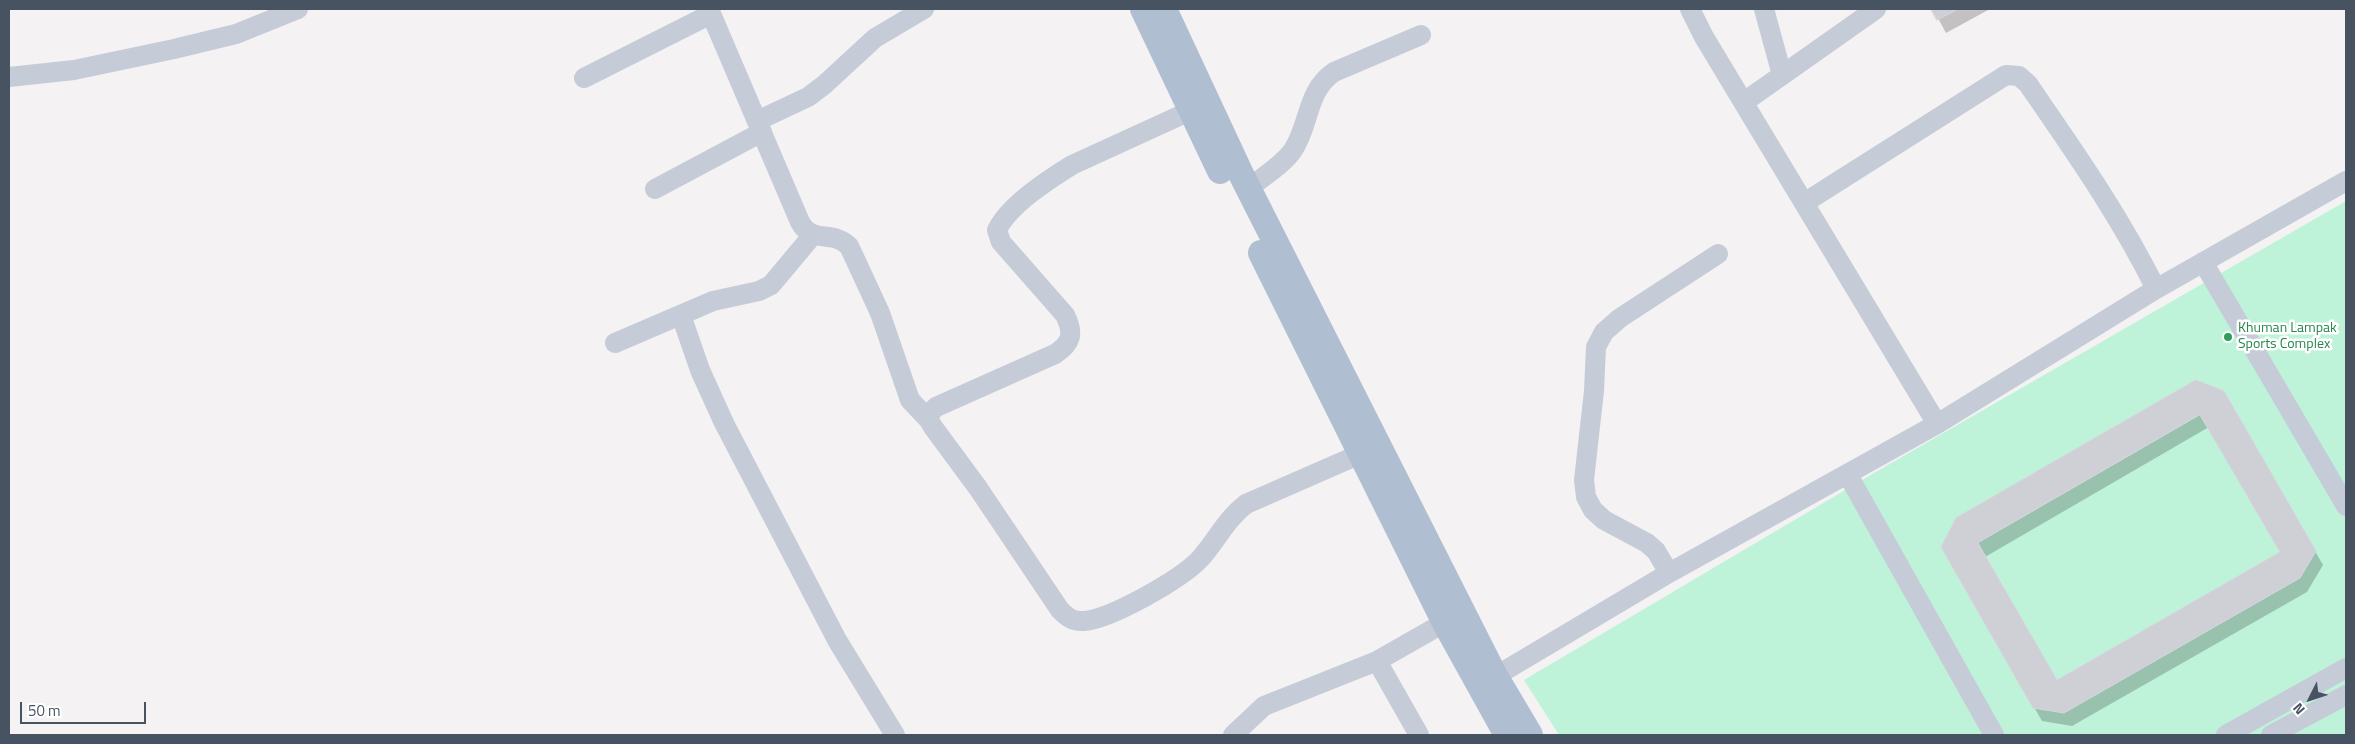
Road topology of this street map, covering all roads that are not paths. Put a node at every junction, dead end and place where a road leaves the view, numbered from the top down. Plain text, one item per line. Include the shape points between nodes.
1 (298, 9) edge
2 (924, 9) edge
3 (1143, 9) edge
4 (1164, 9) edge
5 (1690, 9) edge
6 (1764, 9) edge
7 (1876, 9) edge
8 (710, 12) edge
9 (1421, 35) dead end
10 (1782, 75) junction
11 (9, 77) edge
12 (584, 78) dead end
13 (1744, 102) junction
14 (1190, 111) junction
15 (760, 126) junction
16 (2346, 181) edge
17 (655, 188) dead end
18 (1248, 188) junction
19 (1804, 202) junction
20 (812, 236) junction
21 (1718, 254) dead end
22 (2203, 262) junction
23 (2156, 289) junction
24 (681, 315) junction
25 (615, 343) dead end
26 (929, 420) junction
27 (1937, 424) junction
28 (1369, 450) junction
29 (1848, 475) junction
30 (2346, 506) edge
31 (1669, 573) junction
32 (1453, 617) junction
33 (1382, 658) junction
34 (2346, 668) edge
35 (1487, 681) junction
36 (2346, 695) edge
37 (895, 735) edge
38 (1233, 735) edge
39 (1419, 735) edge
40 (1507, 735) edge
41 (1530, 735) edge
42 (1994, 735) edge
43 (2226, 735) edge
44 (2271, 735) edge

1 - 11 street via 236,34 174,49 74,70
2 - 15 street via 875,38 824,85
3 - 14 main road
4 - 18 main road
5 - 13 street
6 - 10 street
7 - 10 street
8 - 12 street
8 - 15 street
9 - 18 street via 1323,79 1292,153
10 - 13 street
13 - 19 street
14 - 26 street via 1072,165 1002,221 997,230 1001,242 1065,315 1072,337 1055,354 936,407
14 - 28 main road
15 - 17 street
15 - 20 street via 800,222
16 - 22 street
18 - 28 main road
19 - 23 street via 2006,75 2019,76 2028,84 2103,194
19 - 27 street
20 - 24 street via 771,285 759,291 713,301
20 - 26 street via 842,239 849,246 880,313 910,400
21 - 31 street via 1620,318 1604,332 1596,348 1584,480 1586,497 1604,520 1656,551
22 - 23 street
22 - 30 street
23 - 27 street
24 - 25 street
24 - 37 street via 700,370 724,423 837,640
26 - 28 street via 1060,610 1069,618 1082,621 1097,618 1177,579 1200,559 1232,514 1246,504
27 - 29 street
28 - 32 main road
29 - 31 street
29 - 42 street
31 - 35 street
32 - 33 street
32 - 35 main road
33 - 38 street via 1264,706
33 - 39 street
34 - 43 street
35 - 40 main road
35 - 41 main road
36 - 44 street

